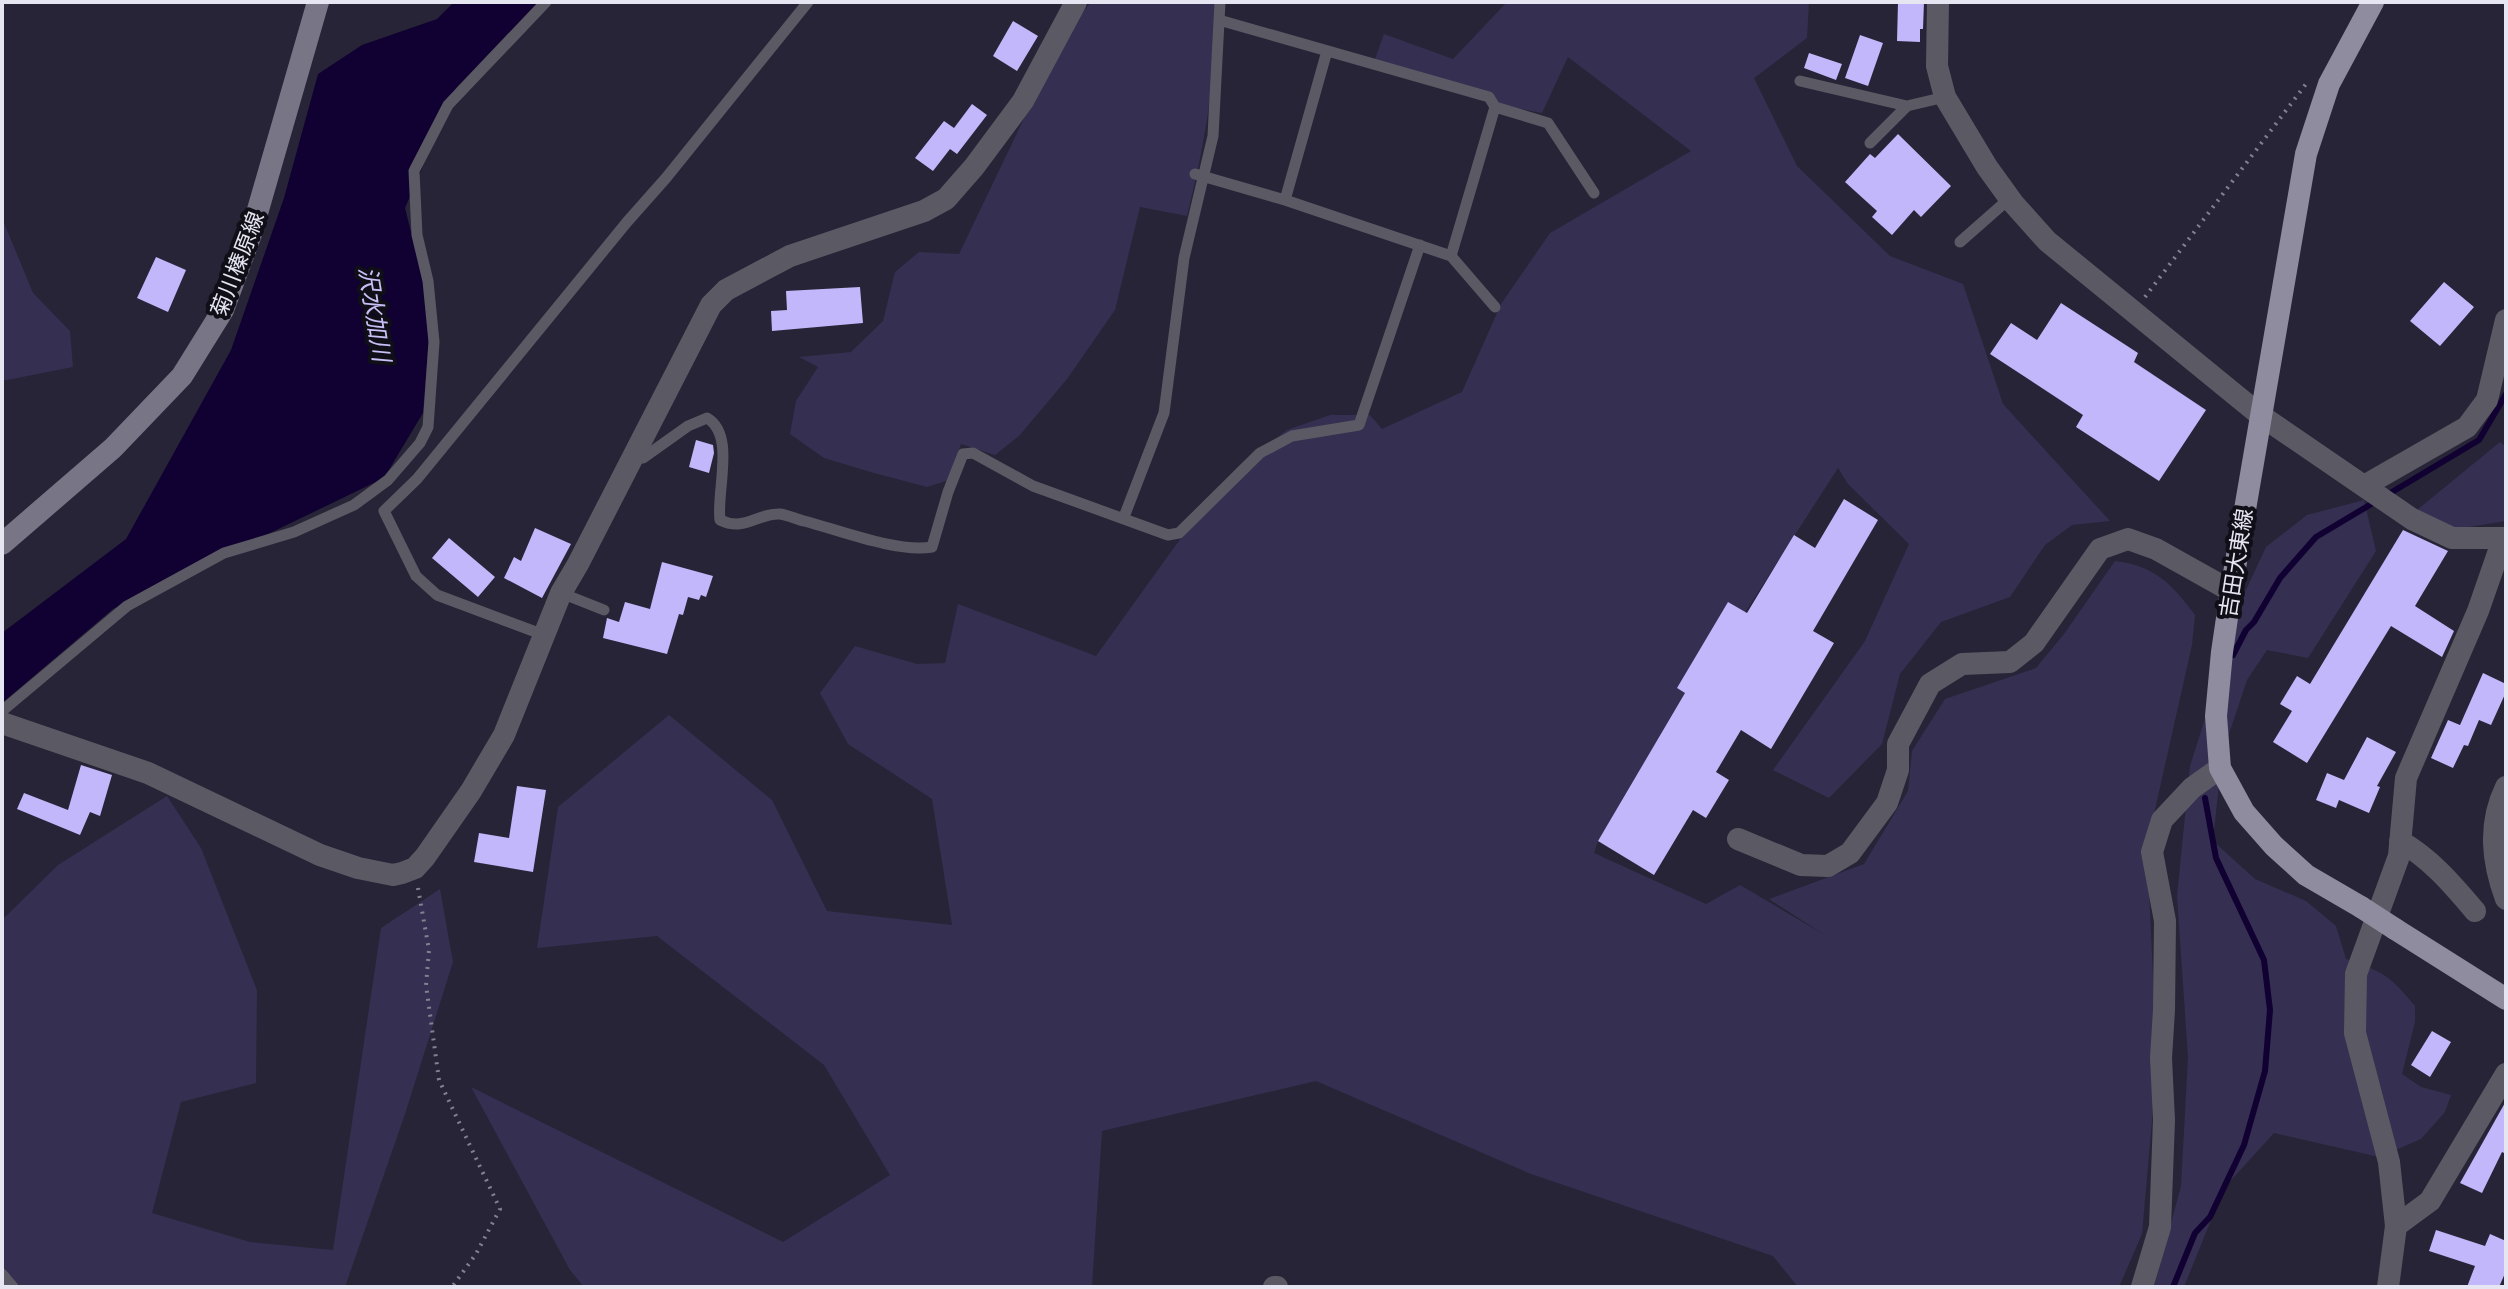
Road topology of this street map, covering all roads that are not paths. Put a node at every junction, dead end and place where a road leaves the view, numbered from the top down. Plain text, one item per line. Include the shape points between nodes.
1 (318, 2) edge
2 (546, 2) edge
3 (808, 2) edge
4 (1076, 2) edge
5 (1220, 2) edge
6 (1938, 2) edge
7 (2373, 2) edge
8 (1219, 20) junction
9 (1327, 51) junction
10 (1800, 81) dead end
11 (1945, 97) junction
12 (1907, 106) junction
13 (1495, 107) junction
14 (1870, 143) dead end
15 (1200, 174) junction
16 (1594, 193) dead end
17 (2010, 198) junction
18 (1285, 200) junction
19 (1960, 242) dead end
20 (1420, 245) junction
21 (1451, 256) junction
22 (1495, 307) dead end
23 (2506, 320) edge
24 (2260, 415) junction
25 (634, 458) junction
26 (2367, 488) junction
27 (1124, 517) junction
28 (2504, 538) edge
29 (2, 544) edge
30 (2231, 591) junction
31 (561, 593) junction
32 (604, 610) dead end
33 (544, 635) junction
34 (2, 711) edge
35 (2, 723) edge
36 (2220, 768) junction
37 (2506, 787) edge
38 (1738, 839) dead end
39 (2400, 841) junction
40 (2506, 899) edge
41 (2475, 911) dead end
42 (2504, 992) edge
43 (2506, 1074) edge
44 (2396, 1226) junction
45 (2, 1274) edge
46 (13, 1287) edge
47 (2142, 1287) edge
48 (2388, 1287) edge

1 - 29 main road, 菊川榛原線 via 251,234 223,310 182,376 113,448
2 - 34 lane via 448,105 414,171 417,235 434,342 428,427 420,443 388,480 354,505 294,532 224,553 127,606
3 - 33 lane via 417,479 384,511 416,576 437,595
4 - 25 street via 1023,101 946,199 790,256 718,297
5 - 8 lane
6 - 11 street via 1937,66
7 - 24 main road, 吉田大東線 via 2329,84 2306,154
8 - 9 lane
8 - 15 lane via 1213,136
9 - 13 lane via 1489,97
9 - 18 lane
10 - 12 lane
11 - 12 lane
11 - 17 street
12 - 14 lane
13 - 16 lane via 1548,123
13 - 21 lane
15 - 18 lane
15 - 27 lane via 1164,413
17 - 19 lane
17 - 24 street via 2047,241
18 - 20 lane
20 - 21 lane
20 - 27 lane via 1359,425 1292,436 1260,453 1179,533 1168,535
21 - 22 lane
23 - 26 street via 2487,400 2467,427
24 - 26 street
24 - 30 main road, 吉田大東線
25 - 27 lane via 643,458 707,418 723,438 720,520 747,524 778,514 922,548 932,547 963,454 973,453 1033,486
25 - 31 street
26 - 28 street via 2452,538
28 - 39 street via 2406,778
30 - 36 main road, 吉田大東線 via 2216,716
30 - 38 street via 2128,539 2100,549 2034,643 2010,662 1962,664 1930,684 1898,744 1898,770 1887,803 1850,853 1828,866 1801,865
31 - 32 lane
31 - 33 street
33 - 35 street via 504,735 471,791 415,868 393,875 320,855 148,773
36 - 42 main road, 吉田大東線, bridge via 2244,812 2306,875
36 - 47 street via 2162,820 2152,852 2165,921 2164,1131 2160,1227
37 - 40 street via 2496,809 2493,844
39 - 41 street via 2440,870
39 - 44 street via 2356,974 2355,1033 2389,1162
43 - 44 street via 2430,1201
44 - 48 street
45 - 46 lane

